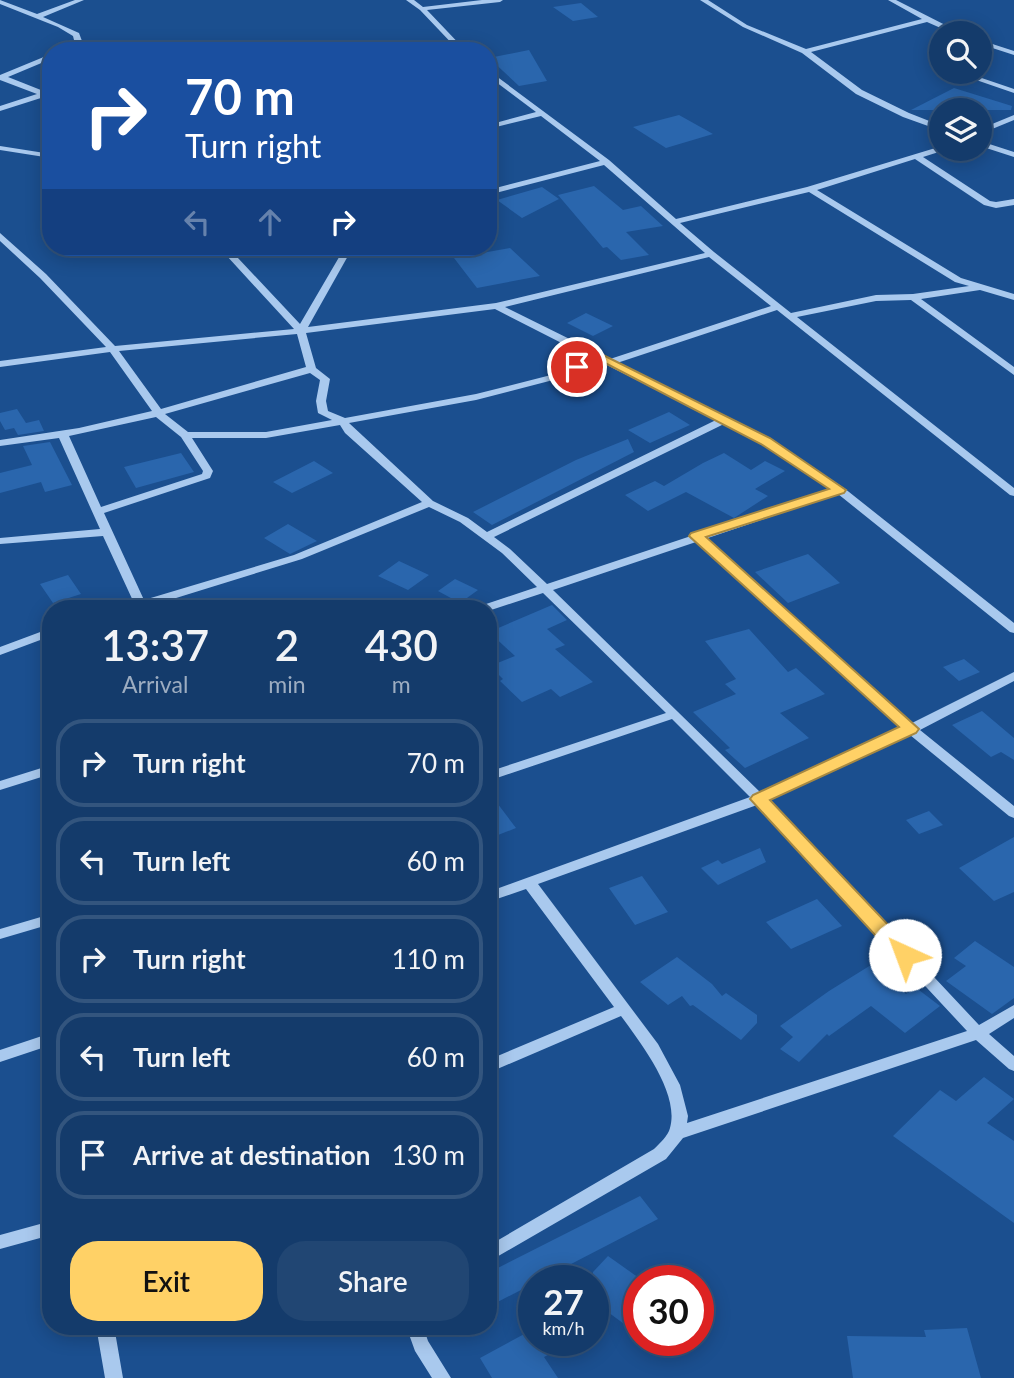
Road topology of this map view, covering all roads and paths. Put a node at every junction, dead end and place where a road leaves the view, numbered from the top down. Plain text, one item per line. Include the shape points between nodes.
1 (81, 0) edge
2 (409, 0) edge
3 (500, 0) edge
4 (703, 0) edge
5 (891, 0) edge
6 (0, 2) edge
7 (422, 9) junction
8 (37, 17) junction
9 (925, 20) junction
10 (929, 22) edge
11 (76, 42) edge
12 (454, 42) edge
13 (992, 45) edge
14 (804, 51) junction
15 (1014, 53) edge
16 (42, 60) edge
17 (0, 78) edge
18 (497, 79) edge
19 (992, 84) edge
20 (1014, 91) edge
21 (42, 94) edge
22 (42, 97) edge
23 (0, 109) edge
24 (543, 113) junction
25 (1014, 117) edge
26 (929, 124) edge
27 (497, 125) edge
28 (992, 127) edge
29 (992, 147) edge
30 (0, 148) edge
31 (929, 152) edge
32 (42, 155) edge
33 (1014, 155) edge
34 (918, 156) junction
35 (606, 162) junction
36 (810, 189) junction
37 (497, 191) edge
38 (1014, 202) edge
39 (676, 221) junction
40 (0, 236) edge
41 (711, 254) junction
42 (231, 256) edge
43 (344, 256) edge
44 (978, 288) junction
45 (913, 297) junction
46 (1014, 297) edge
47 (496, 306) junction
48 (777, 307) junction
49 (788, 316) junction
50 (301, 331) junction
51 (113, 349) junction
52 (606, 360) junction
53 (0, 364) edge
54 (311, 369) junction
55 (1014, 372) edge
56 (159, 414) junction
57 (341, 420) junction
58 (724, 420) junction
59 (63, 435) junction
60 (186, 435) junction
61 (0, 443) edge
62 (839, 490) junction
63 (1014, 493) edge
64 (429, 503) junction
65 (98, 511) junction
66 (107, 531) junction
67 (696, 536) junction
68 (486, 537) junction
69 (0, 541) edge
70 (545, 589) junction
71 (138, 600) edge
72 (163, 600) edge
73 (497, 605) edge
74 (1014, 629) edge
75 (42, 635) edge
76 (0, 651) edge
77 (1014, 676) edge
78 (675, 714) junction
79 (911, 729) junction
80 (42, 772) edge
81 (497, 774) edge
82 (0, 786) edge
83 (759, 799) junction
84 (1014, 813) edge
85 (529, 883) junction
86 (497, 894) edge
87 (42, 922) edge
88 (0, 934) edge
89 (624, 1009) junction
90 (1014, 1011) edge
91 (978, 1033) junction
92 (42, 1042) edge
93 (0, 1056) edge
94 (497, 1063) edge
95 (1014, 1065) edge
96 (677, 1133) junction
97 (42, 1230) edge
98 (0, 1242) edge
99 (497, 1250) edge
100 (107, 1335) edge
101 (417, 1335) edge
102 (114, 1378) edge
103 (442, 1378) edge

1 - 8 street
2 - 7 street
3 - 7 street
4 - 14 street via 745,26
5 - 9 street
6 - 8 street
7 - 12 street
8 - 11 street via 76,36
9 - 10 street
9 - 14 street
13 - 15 street
14 - 26 street via 859,92
16 - 17 street
17 - 21 street
18 - 24 street
19 - 20 street
22 - 23 street
24 - 27 street
24 - 35 street
25 - 28 street
29 - 33 street
30 - 32 street
31 - 34 street
34 - 36 street
34 - 38 street via 987,203
35 - 37 street
35 - 39 street
36 - 39 street
36 - 44 street
39 - 41 street
40 - 51 street
41 - 47 street
41 - 48 street
42 - 50 street
43 - 50 street
44 - 45 street
44 - 46 street
45 - 49 street via 876,298
45 - 55 street
47 - 50 street
47 - 52 street
48 - 49 street
48 - 52 street
49 - 63 street
50 - 51 street
50 - 54 street
51 - 53 street
51 - 56 street
52 - 57 street via 496,392
52 - 58 street
54 - 56 street
54 - 57 street via 325,379 323,412
56 - 59 street
56 - 60 street
57 - 60 street via 266,435
57 - 64 street
58 - 62 street
58 - 68 street
59 - 61 street
59 - 65 street
60 - 65 street via 208,471 206,476
62 - 67 street
62 - 74 street
64 - 68 street
64 - 72 street via 298,557
65 - 66 street
66 - 69 street
66 - 71 street
67 - 70 street
67 - 79 street
68 - 70 street
70 - 73 street
70 - 78 street
75 - 76 street
77 - 79 street
78 - 81 street
78 - 83 street
79 - 83 street
79 - 84 street
80 - 82 street
83 - 85 street
83 - 91 street
85 - 86 street
85 - 89 street
87 - 88 street
89 - 94 street
89 - 96 street via 653,1048 672,1085 680,1116
90 - 91 street
91 - 95 street
91 - 96 street
92 - 93 street
96 - 99 street via 660,1154
97 - 98 street
100 - 102 street
101 - 103 street

